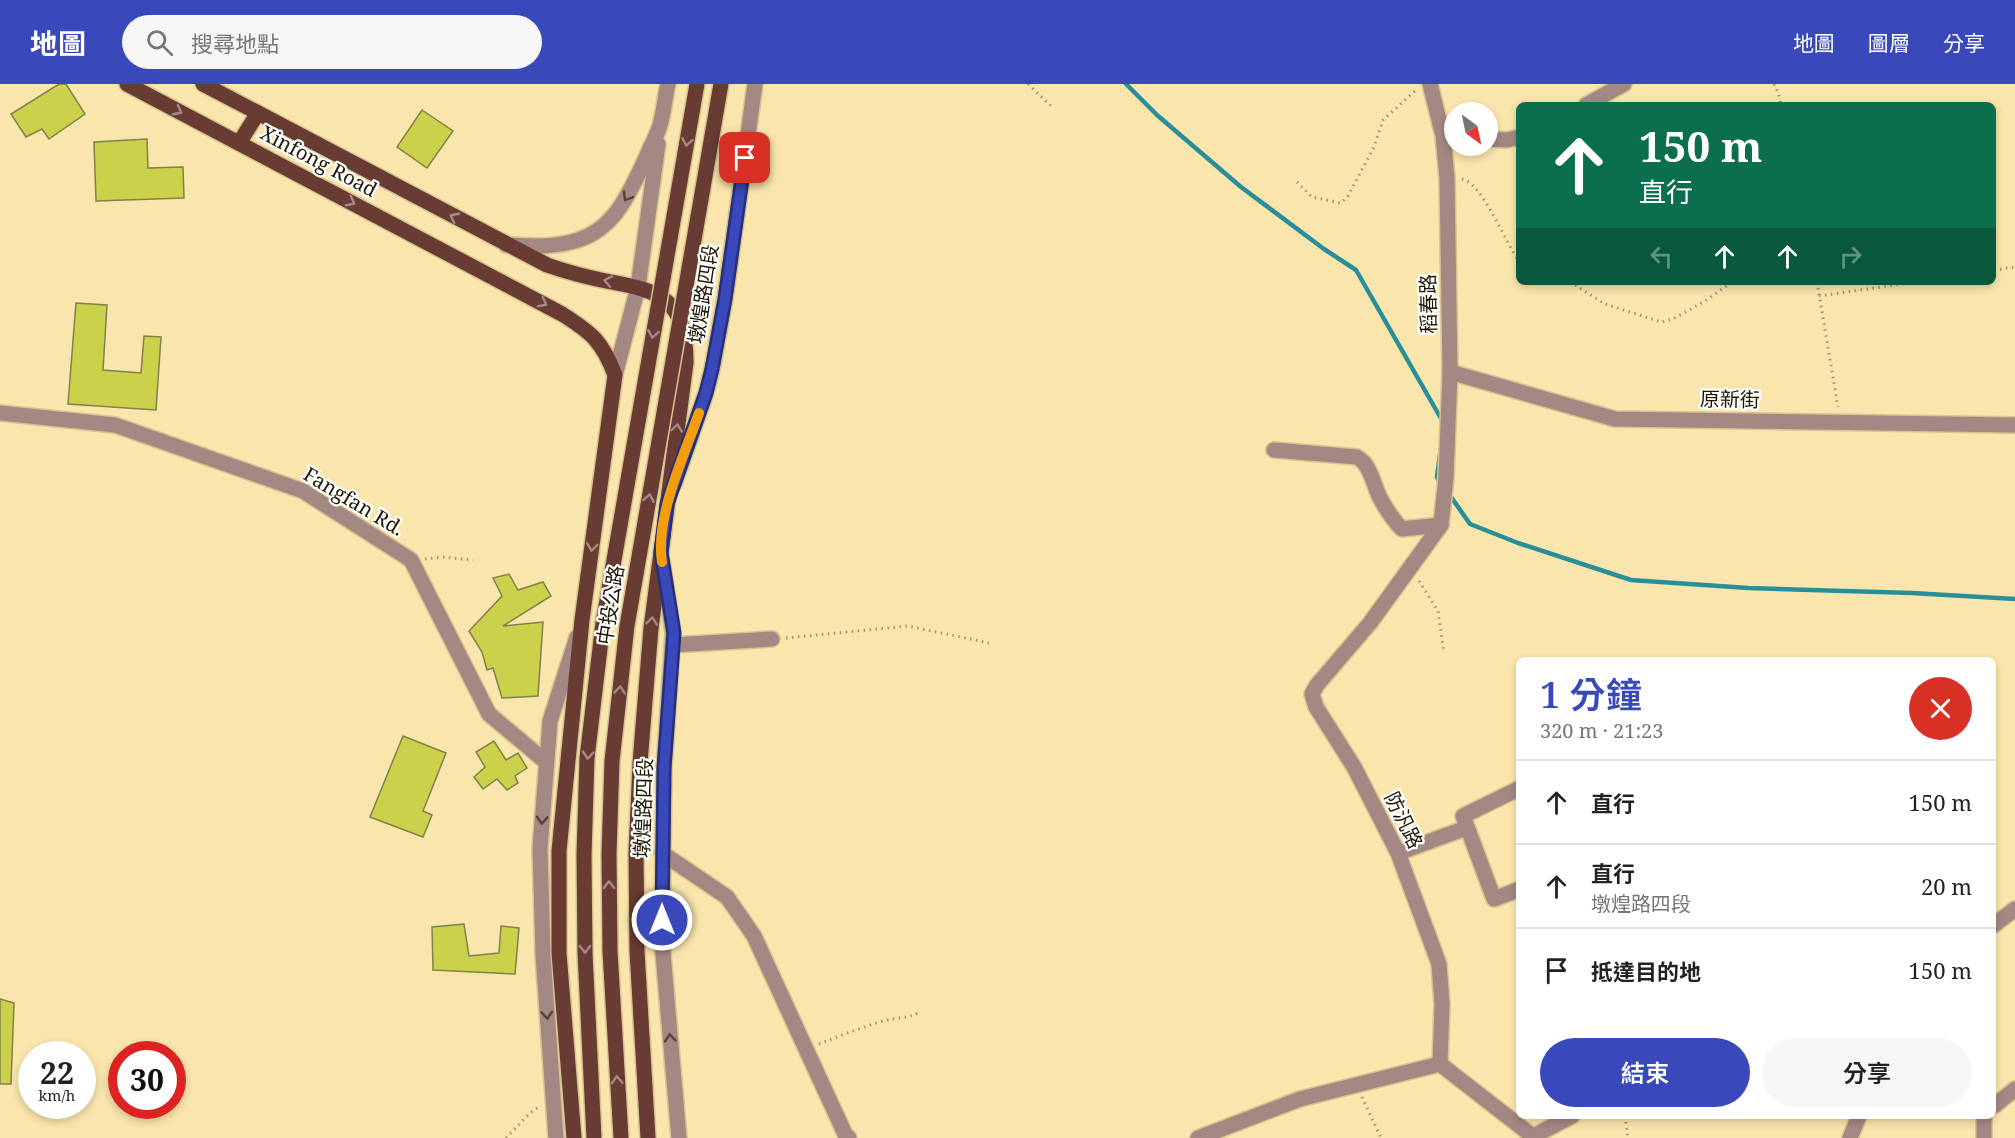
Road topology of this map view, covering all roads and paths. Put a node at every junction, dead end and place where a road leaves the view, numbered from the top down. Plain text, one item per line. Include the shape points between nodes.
1 (127, 84) edge
2 (203, 84) edge
3 (668, 84) edge
4 (697, 84) edge
5 (721, 84) edge
6 (754, 84) edge
7 (1028, 84) edge
8 (1422, 84) edge
9 (1430, 84) edge
10 (1624, 84) edge
11 (1774, 84) edge
12 (1591, 102) edge
13 (1780, 102) edge
14 (1051, 106) dead end
15 (258, 113) junction
16 (1444, 123) edge
17 (660, 126) junction
18 (1516, 138) edge
19 (1498, 140) edge
20 (239, 143) junction
21 (1448, 156) edge
22 (1447, 178) junction
23 (1296, 182) dead end
24 (506, 245) junction
25 (1516, 255) edge
26 (2015, 267) edge
27 (1996, 270) edge
28 (1574, 285) edge
29 (1727, 285) edge
30 (1818, 285) edge
31 (1895, 285) edge
32 (638, 287) junction
33 (1820, 296) junction
34 (1450, 372) junction
35 (615, 375) junction
36 (0, 413) edge
37 (1840, 421) junction
38 (2015, 425) edge
39 (1274, 450) dead end
40 (667, 504) junction
41 (1440, 525) junction
42 (661, 552) junction
43 (411, 560) junction
44 (472, 560) dead end
45 (1411, 567) junction
46 (582, 620) junction
47 (772, 639) joint
48 (989, 644) dead end
49 (673, 645) junction
50 (1444, 653) dead end
51 (546, 762) junction
52 (1516, 790) edge
53 (1466, 828) junction
54 (662, 853) junction
55 (1398, 853) junction
56 (1516, 891) edge
57 (2015, 909) edge
58 (1996, 923) edge
59 (920, 1012) dead end
60 (806, 1048) junction
61 (1440, 1064) junction
62 (1356, 1085) junction
63 (2015, 1089) edge
64 (553, 1098) junction
65 (1996, 1104) edge
66 (1567, 1119) edge
67 (1625, 1119) edge
68 (1858, 1119) edge
69 (1984, 1119) edge
70 (1535, 1137) edge
71 (506, 1138) edge
72 (556, 1138) edge
73 (573, 1138) edge
74 (594, 1138) edge
75 (621, 1138) edge
76 (649, 1138) edge
77 (679, 1138) edge
78 (849, 1138) edge
79 (1198, 1138) edge
80 (1381, 1138) edge
81 (1628, 1138) edge
82 (1850, 1138) edge
83 (1984, 1138) edge

1 -> 20 main road, Xinfong Road
2 - 15 main road, Xinfong Road
3 - 17 street
4 -> 74 main road, 中投公路, bridge via 603,623 587,758 585,953
75 -> 5 main road, 中投公路, bridge via 610,951 612,761 627,626
6 - 40 street, 墩煌路四段 via 712,369
7 - 14 path
8 - 23 path via 1383,120 1374,147 1341,202 1312,197
9 - 16 street, 稻春路
10 - 12 street
11 - 13 path
15 - 20 main road
24 -> 15 main road, Xinfong Road
17 -> 24 street via 628,197 598,230 562,245
17 - 32 street
18 - 19 street
20 -> 35 main road, Xinfong Road via 583,327 597,339
21 - 22 street, 稻春路
22 - 25 path via 1466,180 1473,186
22 - 34 street, 稻春路
32 -> 24 main road, Xinfong Road via 564,271
26 - 27 path
28 - 29 path via 1605,304 1661,322 1673,319
30 - 33 path
31 - 33 path
32 - 35 street
40 -> 32 main road, Xinfong Road via 686,345 676,312 659,296
33 - 37 path
34 - 37 street, 原新街 via 1615,419
34 - 41 street, 稻春路
35 -> 46 main road
36 - 43 street, Fangfan Rd. via 115,425 303,491
37 - 38 street, 原新街
39 - 41 street via 1357,457 1365,462 1381,499 1402,530
40 - 42 main road, Xinfong Road
41 - 45 street, 防汎路
42 - 49 street, 墩煌路四段
76 -> 42 main road, Xinfong Road via 637,951 636,853 651,628
43 - 44 path
43 - 51 street, Fangfan Rd. via 489,714
45 - 50 path via 1438,611
45 - 55 street, 防汎路 via 1312,694
46 - 51 street via 550,721
46 - 73 main road via 559,851 559,953
47 - 48 path via 908,626
47 - 49 street
49 - 54 street, 墩煌路四段
51 -> 64 street via 540,848
52 - 53 street via 1463,816
53 - 55 street
53 - 56 street via 1494,899
54 - 60 street via 727,897 754,936
77 -> 54 street, 墩煌路四段 via 662,942
55 - 61 street, 防汎路 via 1439,964
57 - 58 street
59 - 60 path
60 - 78 street
61 - 62 street
61 - 70 street
62 - 79 street via 1300,1099
62 - 80 path
63 - 65 street
64 - 71 path via 530,1113
64 - 72 street
66 - 70 street
67 - 81 path
68 - 82 street
69 - 83 street

